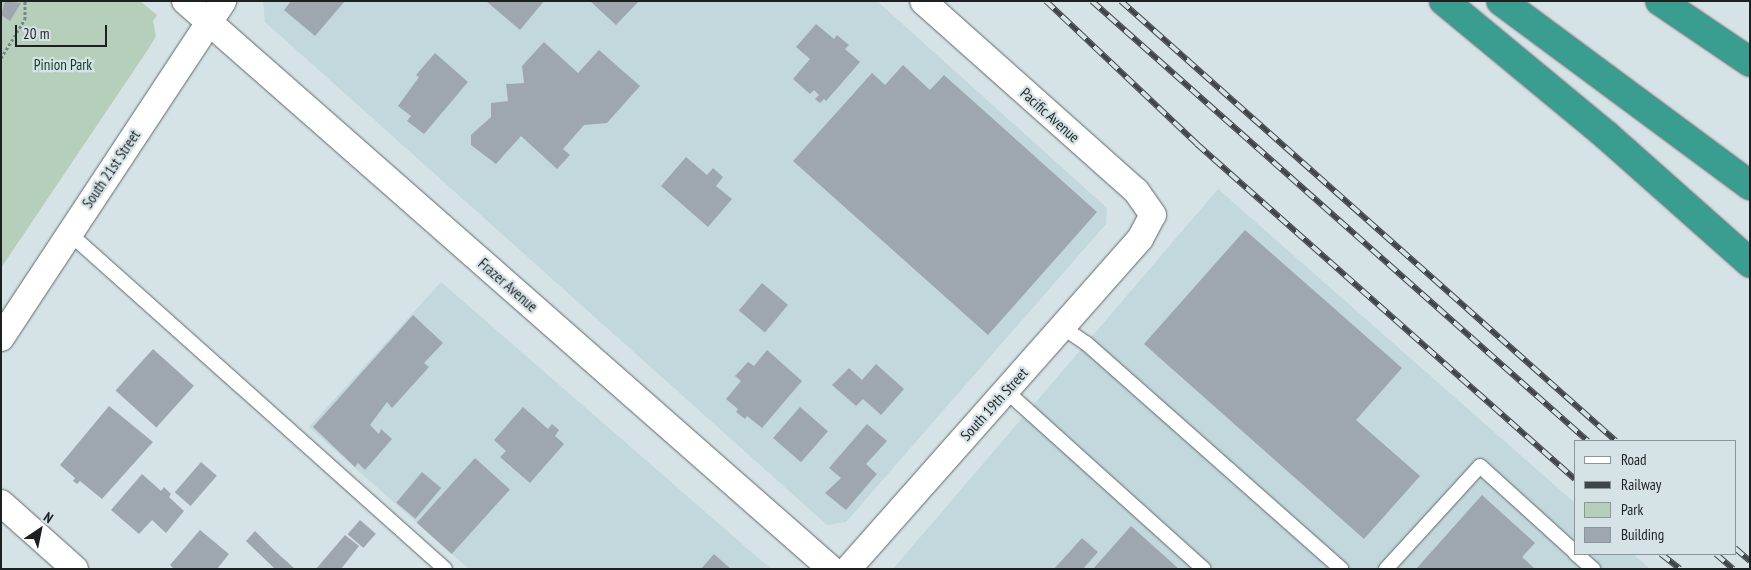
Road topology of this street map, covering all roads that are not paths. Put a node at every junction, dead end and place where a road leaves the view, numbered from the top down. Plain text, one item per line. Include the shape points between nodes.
1 (185, 1) edge
2 (923, 1) edge
3 (1444, 1) edge
4 (1501, 1) edge
5 (1660, 1) edge
6 (216, 11) edge
7 (1750, 62) edge
8 (1750, 185) edge
9 (69, 233) junction
10 (1140, 239) joint
11 (1750, 263) edge
12 (1062, 327) junction
13 (1, 338) edge
14 (1006, 391) junction
15 (1, 503) edge
16 (1574, 551) edge
17 (1578, 555) edge
18 (75, 569) edge
19 (444, 569) edge
20 (831, 569) edge
21 (848, 569) edge
22 (1204, 569) edge
23 (1341, 569) edge
24 (1386, 569) edge
25 (1593, 569) edge

1 - 6 street, Frazer Avenue
2 - 10 street, Pacific Avenue via 1136,191 1153,215
3 - 11 highway via 1606,135
4 - 8 highway
5 - 7 highway
6 - 9 street, South 21st Street
6 - 20 street, Frazer Avenue
9 - 13 street, South 21st Street
9 - 19 lane
10 - 12 street, South 19th Street
12 - 14 street, South 19th Street
12 - 23 lane via 1086,343
14 - 21 street, South 19th Street
14 - 22 lane
15 - 18 street
16 - 24 lane via 1480,466
17 - 25 lane

